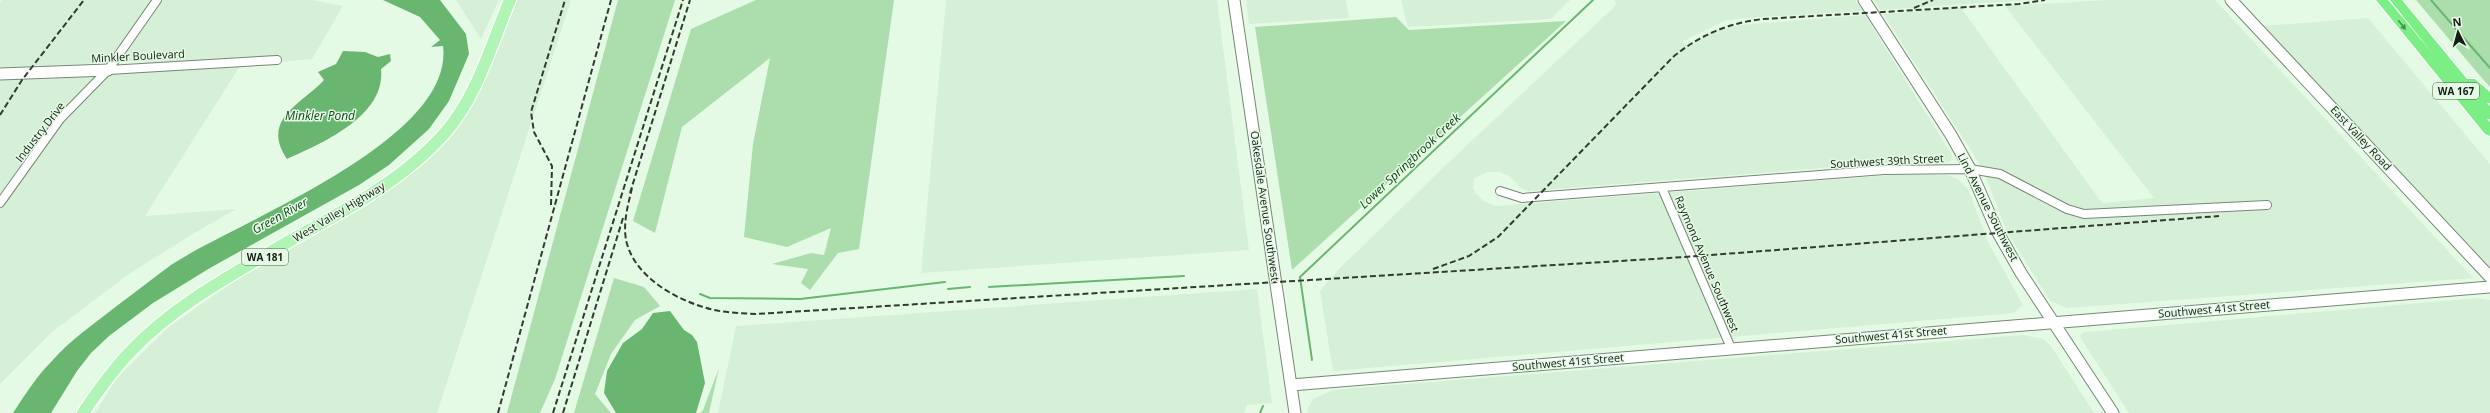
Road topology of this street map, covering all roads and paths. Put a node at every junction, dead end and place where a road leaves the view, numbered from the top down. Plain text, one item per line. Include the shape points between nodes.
1 (157, 0) edge
2 (510, 0) edge
3 (1234, 0) edge
4 (1864, 0) edge
5 (2231, 0) edge
6 (2382, 0) edge
7 (2396, 0) edge
8 (2402, 0) edge
9 (2423, 51) junction
10 (277, 60) dead end
11 (108, 70) junction
12 (0, 74) edge
13 (2468, 80) junction
14 (2490, 99) edge
15 (2490, 108) edge
16 (2490, 115) edge
17 (2490, 131) edge
18 (2490, 141) edge
19 (1970, 169) junction
20 (1662, 188) junction
21 (1500, 191) dead end
22 (0, 203) edge
23 (2267, 205) dead end
24 (2490, 277) edge
25 (2490, 287) edge
26 (2053, 322) junction
27 (1731, 348) junction
28 (1291, 385) junction
29 (83, 413) edge
30 (1295, 413) edge
31 (2113, 413) edge

1 - 11 street, Industry Drive
2 - 29 main road, West Valley Highway / WA 181 via 461,112 445,134 370,196 227,279 170,318 126,356
3 - 28 main road, Oakesdale Avenue Southwest
4 - 19 main road, Lind Avenue Southwest
5 - 24 main road, East Valley Road
6 -> 9 highway, WA 167
7 - 16 highway
8 - 13 highway, WA 167
9 - 17 highway, WA 167
9 - 18 highway via 2432,69
10 - 11 street, Minkler Boulevard
11 - 12 main road, Minkler Boulevard
11 - 22 street, Industry Drive via 60,119
13 - 14 highway
13 - 15 highway, WA 167
19 - 20 street, Southwest 39th Street via 1884,170
19 - 23 street, Southwest 39th Street via 2000,174 2067,209 2084,214
19 - 26 main road, Lind Avenue Southwest via 2004,244
20 - 21 street, Southwest 39th Street via 1522,198
20 - 27 street, Raymond Avenue Southwest
25 - 26 main road, Southwest 41st Street
26 - 27 main road, Southwest 41st Street
26 - 31 main road, Lind Avenue Southwest
27 - 28 main road, Southwest 41st Street
28 - 30 main road, Oakesdale Avenue Southwest

